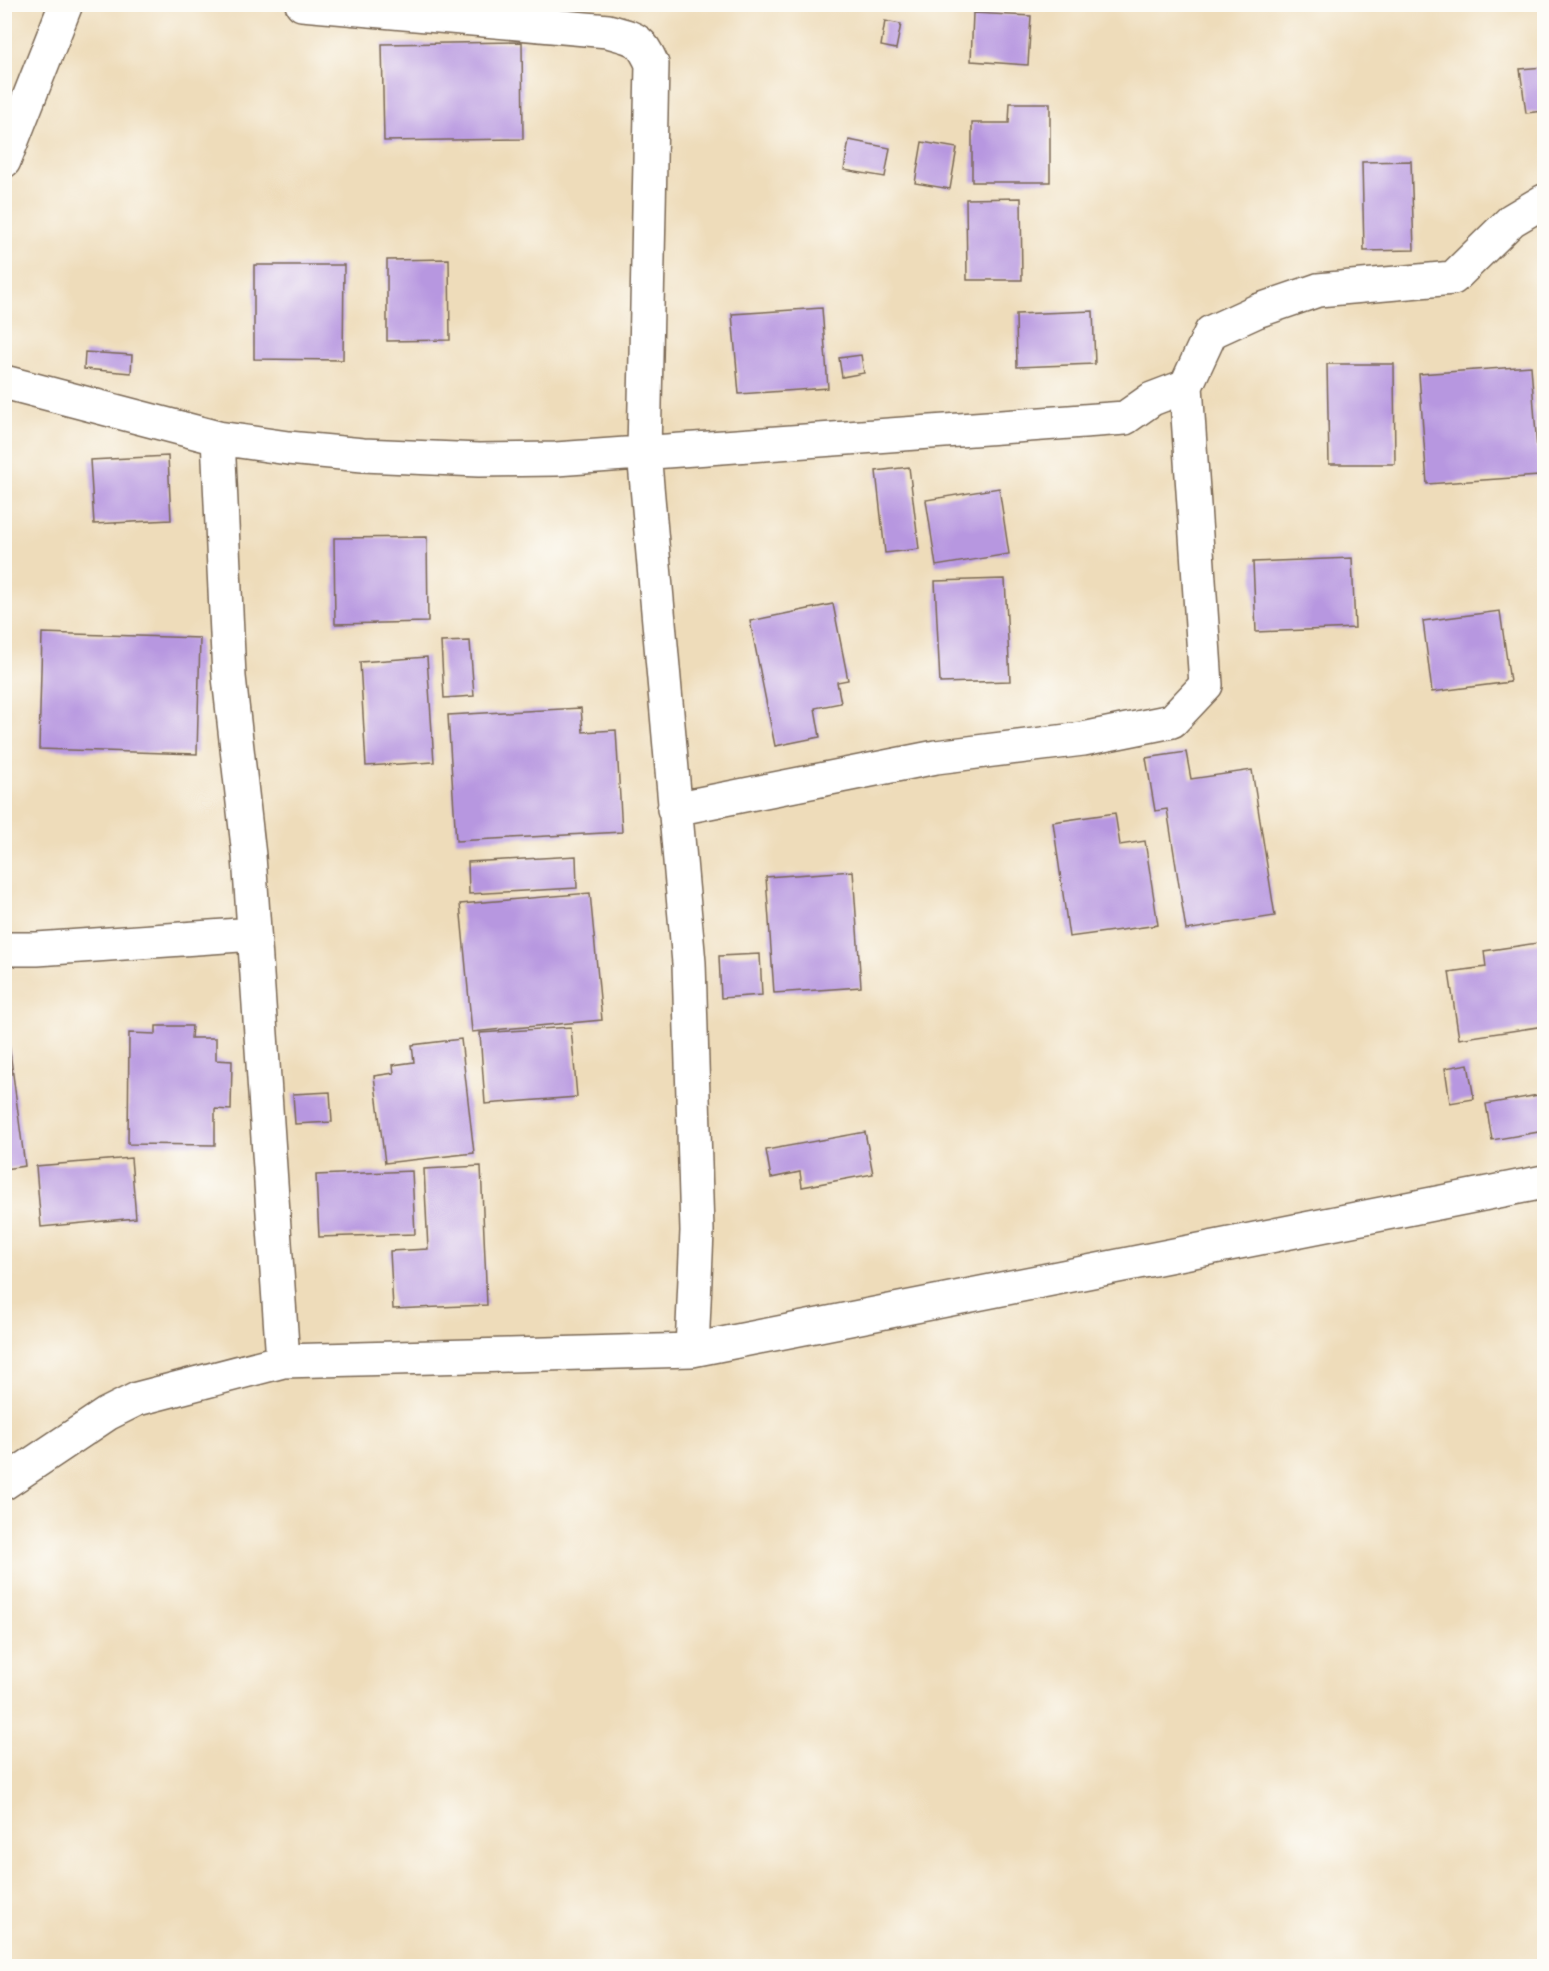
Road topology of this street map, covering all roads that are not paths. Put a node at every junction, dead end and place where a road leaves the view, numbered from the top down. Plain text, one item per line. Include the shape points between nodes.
1 (66, 4) edge
2 (302, 4) edge
3 (4, 161) edge
4 (1545, 201) edge
5 (4, 382) edge
6 (1186, 386) junction
7 (218, 438) junction
8 (644, 452) junction
9 (674, 809) junction
10 (254, 934) junction
11 (4, 949) edge
12 (1545, 1182) edge
13 (692, 1350) junction
14 (283, 1361) junction
15 (4, 1483) edge

1 - 3 street
2 - 8 street via 608,32 644,46 652,64 653,85
4 - 6 street via 1512,220 1453,278 1318,290 1211,332
5 - 7 street
6 - 8 street via 1152,399 1125,418
6 - 9 street via 1206,685 1172,721 1083,739 936,756
7 - 8 street via 363,455 479,460
7 - 10 street via 229,677
8 - 9 street
9 - 13 street via 689,974 697,1231
10 - 11 street
10 - 14 street
12 - 13 street
13 - 14 street
14 - 15 street via 137,1400 107,1414

